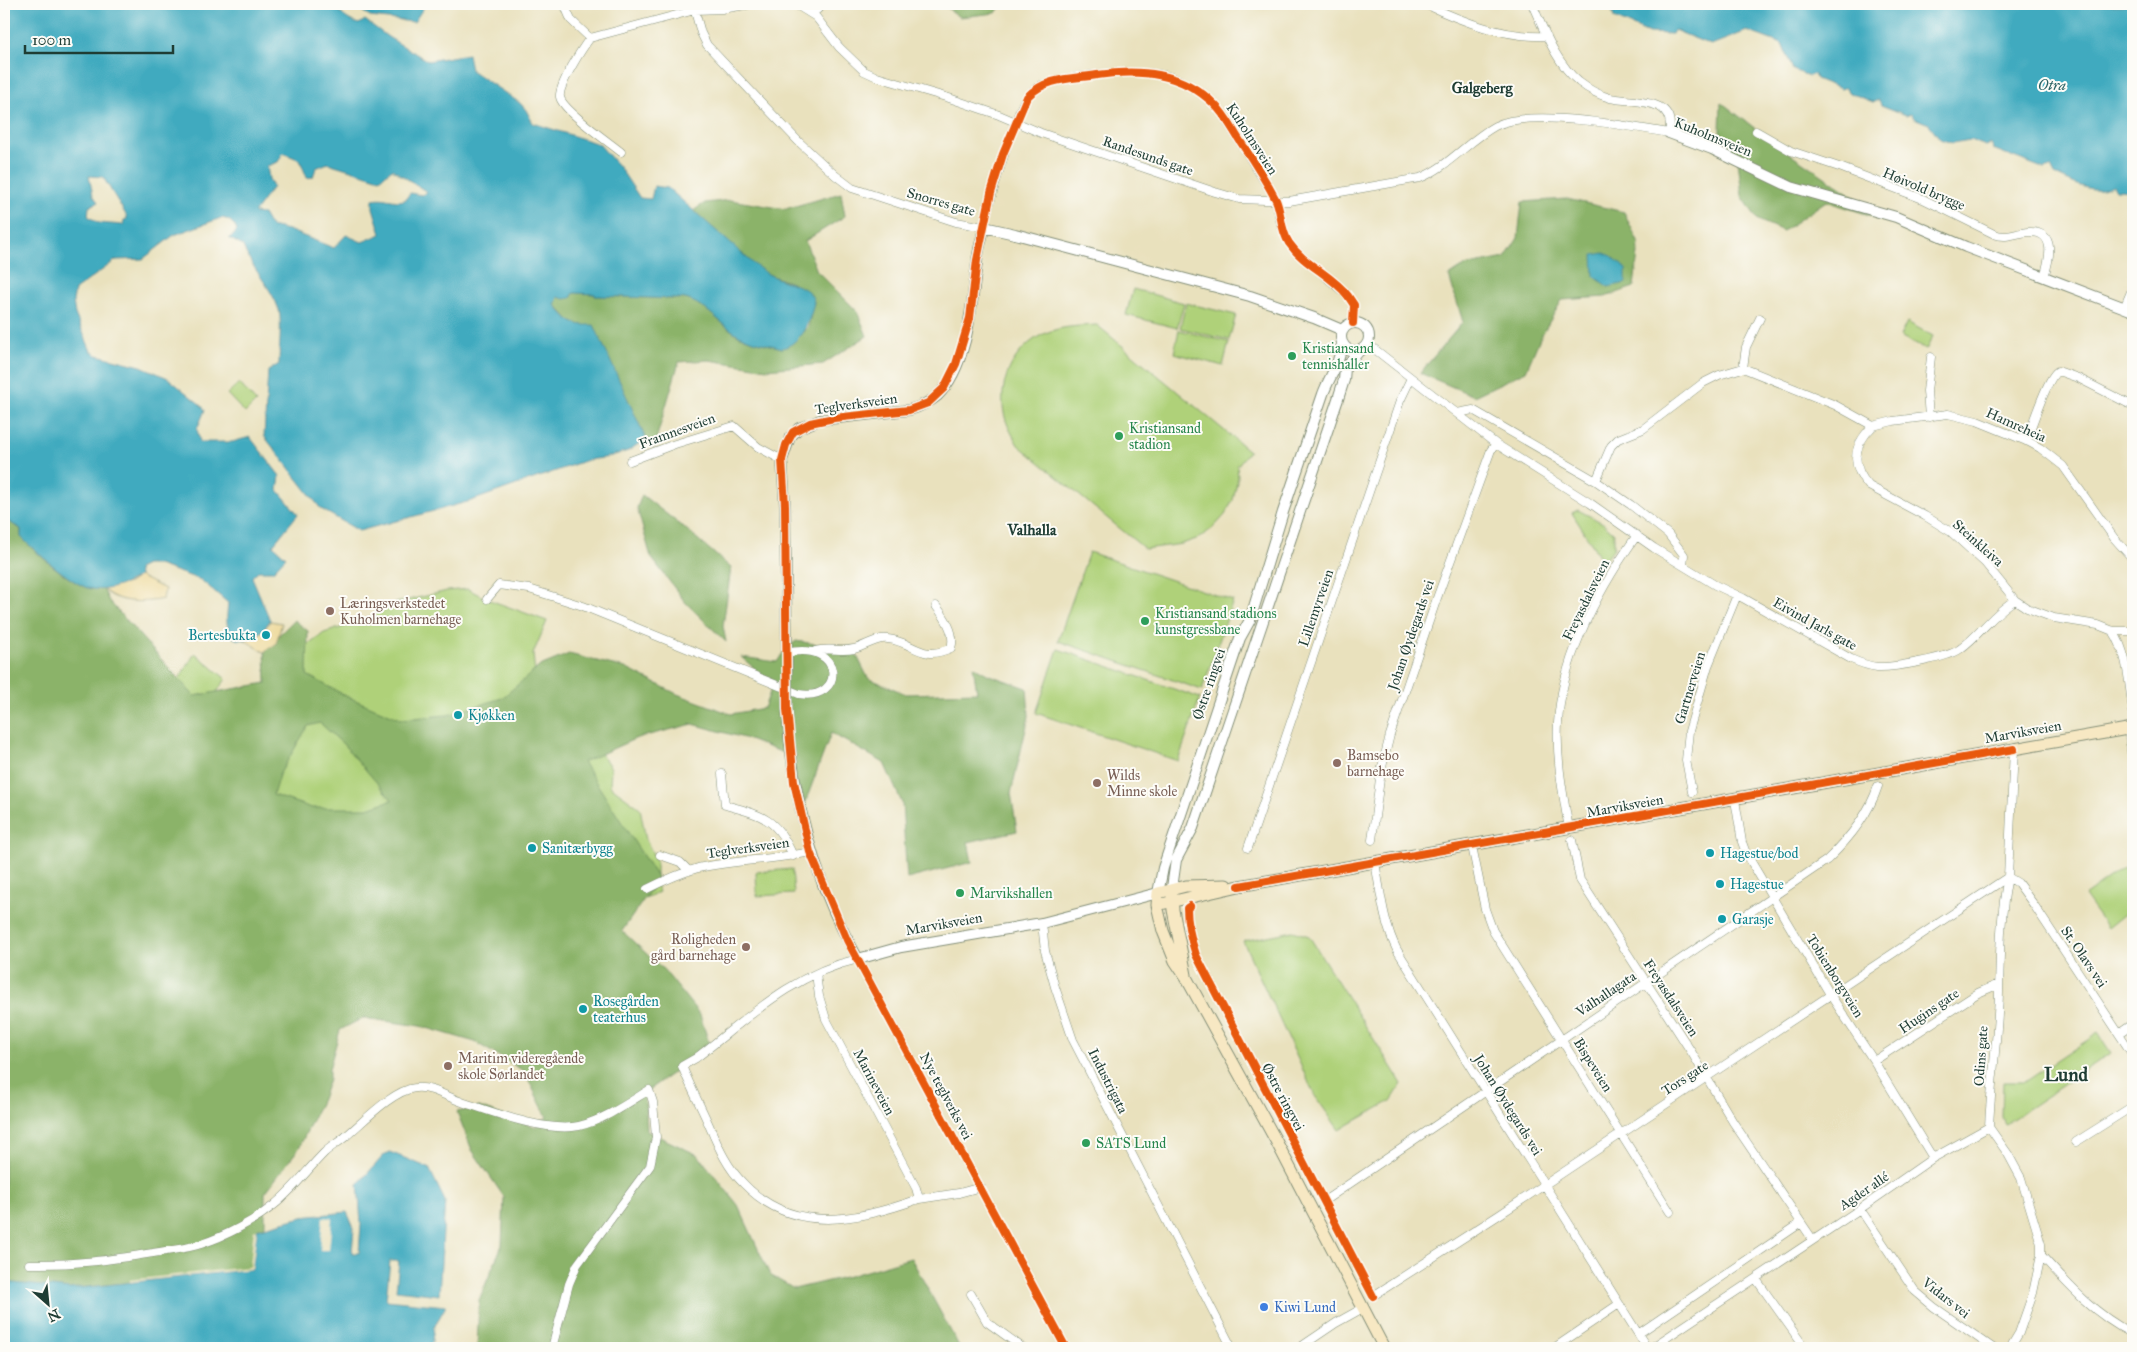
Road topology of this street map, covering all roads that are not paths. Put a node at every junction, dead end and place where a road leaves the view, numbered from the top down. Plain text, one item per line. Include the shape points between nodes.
1 (564, 4) edge
2 (752, 4) edge
3 (795, 4) edge
4 (824, 4) edge
5 (1425, 4) edge
6 (1532, 4) edge
7 (694, 7) edge
8 (812, 14) junction
9 (1547, 36) junction
10 (590, 38) junction
11 (1016, 121) junction
12 (1756, 132) dead end
13 (1670, 133) junction
14 (621, 152) dead end
15 (1276, 200) junction
16 (984, 228) junction
17 (2044, 277) junction
18 (2133, 287) edge
19 (2129, 310) edge
20 (1760, 318) dead end
21 (1353, 323) junction
22 (1342, 330) junction
23 (1342, 343) junction
24 (1364, 348) junction
25 (1931, 357) dead end
26 (1743, 368) junction
27 (1411, 378) junction
28 (2133, 406) edge
29 (1457, 413) junction
30 (1929, 416) junction
31 (1873, 426) junction
32 (2026, 442) junction
33 (1496, 444) junction
34 (782, 460) junction
35 (630, 461) dead end
36 (1596, 481) junction
37 (1637, 535) junction
38 (2133, 558) edge
39 (1683, 565) junction
40 (1737, 594) junction
41 (487, 599) dead end
42 (2015, 600) junction
43 (936, 606) dead end
44 (2113, 631) junction
45 (2133, 631) edge
46 (815, 651) junction
47 (786, 653) junction
48 (2133, 711) edge
49 (2131, 729) edge
50 (2014, 749) junction
51 (2133, 765) edge
52 (722, 774) dead end
53 (1878, 786) dead end
54 (1692, 792) dead end
55 (1735, 800) junction
56 (1571, 834) junction
57 (1372, 840) dead end
58 (1472, 846) junction
59 (1248, 848) dead end
60 (810, 852) junction
61 (660, 855) dead end
62 (792, 856) junction
63 (1375, 863) junction
64 (689, 871) junction
65 (2008, 877) junction
66 (1239, 886) junction
67 (1172, 888) junction
68 (647, 889) dead end
69 (1158, 893) junction
70 (1772, 898) junction
71 (1172, 902) junction
72 (1157, 905) junction
73 (1042, 923) junction
74 (858, 959) junction
75 (816, 974) junction
76 (1187, 979) junction
77 (1646, 982) junction
78 (1998, 984) junction
79 (1831, 996) junction
80 (2133, 1024) edge
81 (2120, 1033) junction
82 (1562, 1039) junction
83 (2133, 1055) edge
84 (1874, 1061) junction
85 (1707, 1078) junction
86 (1486, 1092) junction
87 (2133, 1106) edge
88 (1989, 1127) junction
89 (1620, 1135) junction
90 (2076, 1142) dead end
91 (1933, 1158) junction
92 (1544, 1184) junction
93 (981, 1187) junction
94 (920, 1199) junction
95 (1324, 1202) dead end
96 (1860, 1209) junction
97 (1670, 1212) dead end
98 (1801, 1223) junction
99 (1813, 1240) junction
100 (2041, 1255) junction
101 (29, 1264) dead end
102 (1756, 1279) junction
103 (971, 1294) dead end
104 (1373, 1296) dead end
105 (1619, 1304) junction
106 (1363, 1308) junction
107 (1638, 1334) junction
108 (2133, 1334) edge
109 (552, 1348) edge
110 (1023, 1348) edge
111 (1066, 1348) edge
112 (1232, 1348) edge
113 (1299, 1348) edge
114 (1384, 1348) edge
115 (1554, 1348) edge
116 (1647, 1348) edge
117 (1652, 1348) edge
118 (1805, 1348) edge
119 (1993, 1348) edge
120 (2010, 1348) edge

1 - 10 street via 571,20
2 - 7 street via 722,9
3 - 8 street
4 - 8 street
5 - 9 street via 1483,28
6 - 9 street
7 - 10 street
7 - 16 street, Snorres gate via 707,45 798,140 852,188
8 - 11 street via 864,71
9 - 13 street via 1579,82 1609,98 1654,103 1667,115
10 - 14 street via 574,63 560,98 569,110
11 - 15 street, Randesunds gate via 1231,197
11 - 15 street, Kuholmsveien via 1027,97 1048,82 1105,74 1164,74 1193,88 1214,104
11 - 16 street, Teglverksveien via 993,186
12 - 17 street, Høivold brygge via 1791,151 1923,199 1994,234 2007,237 2028,232 2039,234 2047,241 2050,250
13 - 15 street, Kuholmsveien via 1594,122 1521,119 1496,126 1431,174 1420,178 1289,201
13 - 17 street, Kuholmsveien via 1712,148 1791,187 1896,217
15 - 21 street, Kuholmsveien via 1286,238 1296,252 1348,296 1354,304
16 - 22 street, Snorres gate via 1250,296
16 - 34 street, Teglverksveien via 970,318 956,364 940,392 928,403 909,410 810,423 793,432
17 - 19 street, Kuholmsveien
18 - 19 street
20 - 26 street via 1746,347
21 - 22 street
21 - 24 street via 1367,329 1369,334
22 - 23 street
23 - 24 street via 1350,351
23 - 69 street, Østre ringvei via 1337,366 1317,412 1250,620 1240,638 1163,868
24 - 27 street, Eivind Jarls gate
24 - 67 street, Østre ringvei via 1345,368 1338,400 1196,818 1176,860
25 - 30 street via 1927,391
26 - 31 street via 1835,405
26 - 36 street via 1703,383 1643,429 1618,439 1611,446
27 - 29 street, Eivind Jarls gate
27 - 59 street, Lillemyrveien via 1394,418
28 - 32 street via 2058,371 2047,383
29 - 33 street, Eivind Jarls gate
29 - 36 street via 1473,410
30 - 31 street, Hamreheia via 1892,420
30 - 32 street, Hamreheia via 1961,416
31 - 42 street, Steinkleiva via 1865,434 1855,461 1862,479 1878,492 1951,532 1985,563
32 - 38 street, Hamreheia via 2040,448 2063,466 2114,538
33 - 37 street, Eivind Jarls gate
33 - 57 street, Johan Øydegards vei via 1458,540 1390,735 1381,771
34 - 35 street, Framnesveien via 758,447 734,426
34 - 47 street, Teglverksveien
36 - 39 street via 1668,534 1684,555
37 - 39 street, Eivind Jarls gate
37 - 56 street, Freyasdalsveien via 1598,596 1581,633 1563,688 1558,756
39 - 40 street, Eivind Jarls gate
40 - 42 street, Eivind Jarls gate via 1852,659 1879,667 1945,656 1959,650
40 - 54 street, Gartnerveien via 1708,666 1689,732 1686,760
41 - 46 street via 498,585 559,598 809,696 826,689 833,672 830,662
42 - 44 street, Steinkleiva via 2042,614
43 - 46 street via 949,629 951,648 934,654 885,638 842,651
44 - 45 street, Steinkleiva
44 - 48 street via 2123,650
46 - 47 street
47 - 60 street, Teglverksveien, bridge via 793,773
49 - 50 main road, Marviksveien
49 - 51 street
50 - 55 main road, Marviksveien
50 - 65 street, Odins gate
52 - 62 street via 725,805 772,823 781,832
53 - 70 street, Valhallagata via 1872,804 1836,851
55 - 56 main road, Marviksveien
55 - 70 street, Tobienborgveien via 1742,842
56 - 58 main road, Marviksveien
56 - 77 street, Freyasdalsveien via 1580,880
58 - 63 main road, Marviksveien
58 - 82 street, Bispeveien via 1488,921
60 - 62 street, Teglverksveien
60 - 74 street, Nye teglverks vei
61 - 64 street via 680,862
62 - 64 street, Teglverksveien
63 - 66 main road, Marviksveien
63 - 86 street, Johan Øydegards vei via 1392,941
64 - 68 street, Teglverksveien
65 - 78 street, Odins gate
65 - 79 street, Tors gate
65 - 81 street, St. Olavs vei via 2018,883 2029,898
66 - 67 main road, Marviksveien
66 - 71 main road, Marviksveien
67 - 69 main road, Marviksveien
67 - 71 main road, Østre ringvei
69 - 72 main road, Østre ringvei
69 - 73 street, Marviksveien
70 - 77 street, Valhallagata
70 - 79 street, Tobienborgveien
71 - 72 main road, Marviksveien
71 - 76 main road, Østre ringvei
72 - 76 main road, Østre ringvei via 1168,948
73 - 74 street, Marviksveien via 902,947
73 - 112 street, Industrigata via 1054,988 1073,1040
74 - 75 street, Marviksveien
74 - 93 street, Nye teglverks vei
75 - 94 street, Marineveien via 826,1019
75 - 94 street, Marviksveien via 780,992 682,1066 723,1155 742,1183 755,1195 800,1217 836,1219 886,1210
76 - 106 main road, Østre ringvei via 1276,1139
77 - 82 street, Valhallagata
77 - 85 street, Freyasdalsveien
78 - 84 street, Hugins gate via 1978,993
78 - 88 street, Odins gate
79 - 84 street, Tobienborgveien
79 - 85 street, Tors gate
80 - 81 street
81 - 83 street, St. Olavs vei
82 - 86 street, Valhallagata
82 - 89 street, Bispeveien
84 - 91 street, Tobienborgveien
85 - 89 street, Tors gate
85 - 98 street, Freyasdalsveien
86 - 92 street, Johan Øydegards vei
86 - 95 street, Valhallagata
87 - 90 street
88 - 91 street, Agder allé
88 - 100 street via 2024,1184 2041,1244
89 - 92 street, Tors gate
89 - 97 street, Bispeveien
91 - 96 street, Agder allé
92 - 104 street, Tors gate
92 - 105 street, Johan Øydegards vei
93 - 94 street
93 - 111 street, Nye teglverks vei
96 - 99 street, Agder allé
96 - 119 street, Vidars vei via 1915,1291
98 - 99 street, Freyasdalsveien
98 - 107 street
99 - 102 street, Agder allé
100 - 108 street via 2089,1306
100 - 120 street via 2033,1293
101 - 109 street via 86,1263 191,1247 213,1239 272,1206 325,1151 383,1105 416,1087 516,1118 567,1127 596,1119 649,1090 656,1137 650,1166 577,1265
102 - 117 street, Agder allé
102 - 118 street
103 - 110 street via 987,1322
105 - 107 street, Johan Øydegards vei
105 - 115 street
106 - 113 street
106 - 114 main road, Østre ringvei
107 - 116 street, Johan Øydegards vei

